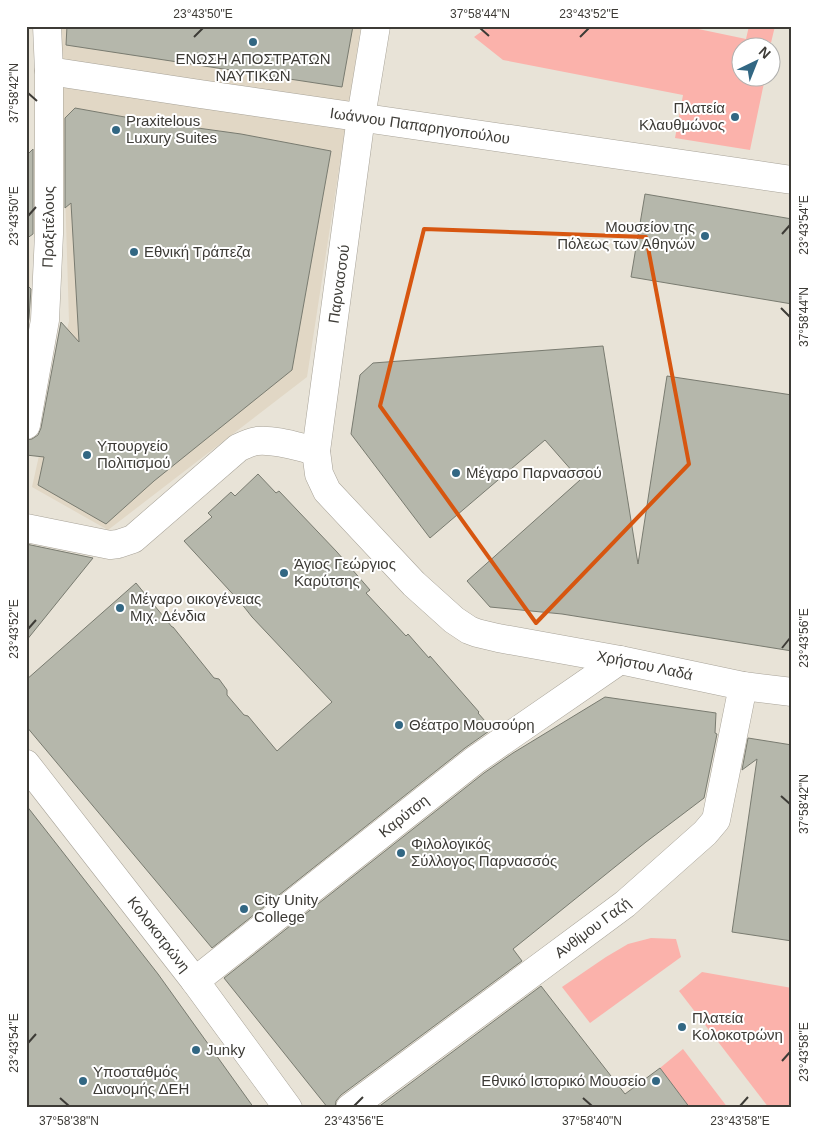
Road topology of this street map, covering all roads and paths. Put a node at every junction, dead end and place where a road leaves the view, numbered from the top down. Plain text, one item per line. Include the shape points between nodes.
1 (47, 26) edge
2 (376, 26) edge
3 (49, 70) junction
4 (361, 117) junction
5 (792, 180) edge
6 (49, 234) junction
7 (26, 253) edge
8 (26, 425) edge
9 (316, 451) junction
10 (26, 528) edge
11 (498, 638) joint
12 (620, 660) junction
13 (743, 686) junction
14 (792, 692) edge
15 (26, 764) edge
16 (195, 981) junction
17 (288, 1108) edge
18 (350, 1108) edge

1 - 3 street, Πραξιτέλους
2 - 4 street, Παρνασσού
3 - 4 street, Ιωάννου Παπαρηγοπούλου
3 - 6 street, Πραξιτέλους
4 - 5 street, Ιωάννου Παπαρηγοπούλου
4 - 9 street, Παρνασσού
6 - 7 street
6 - 8 street, Πραξιτέλους via 45,320
9 - 10 street via 279,442 248,443 238,448 133,539 118,544
9 - 11 street, Παρνασσού via 319,474 327,491 414,584 462,626
11 - 12 street, Χρήστου Λαδά
12 - 13 street, Χρήστου Λαδά
12 - 16 street, Καρύτση via 475,760
13 - 14 street, Χρήστου Λαδά
13 - 18 street, Ανθίμου Γαζή via 716,820 705,833 624,904
15 - 16 street, Κολοκοτρώνη
16 - 17 street, Κολοκοτρώνη

